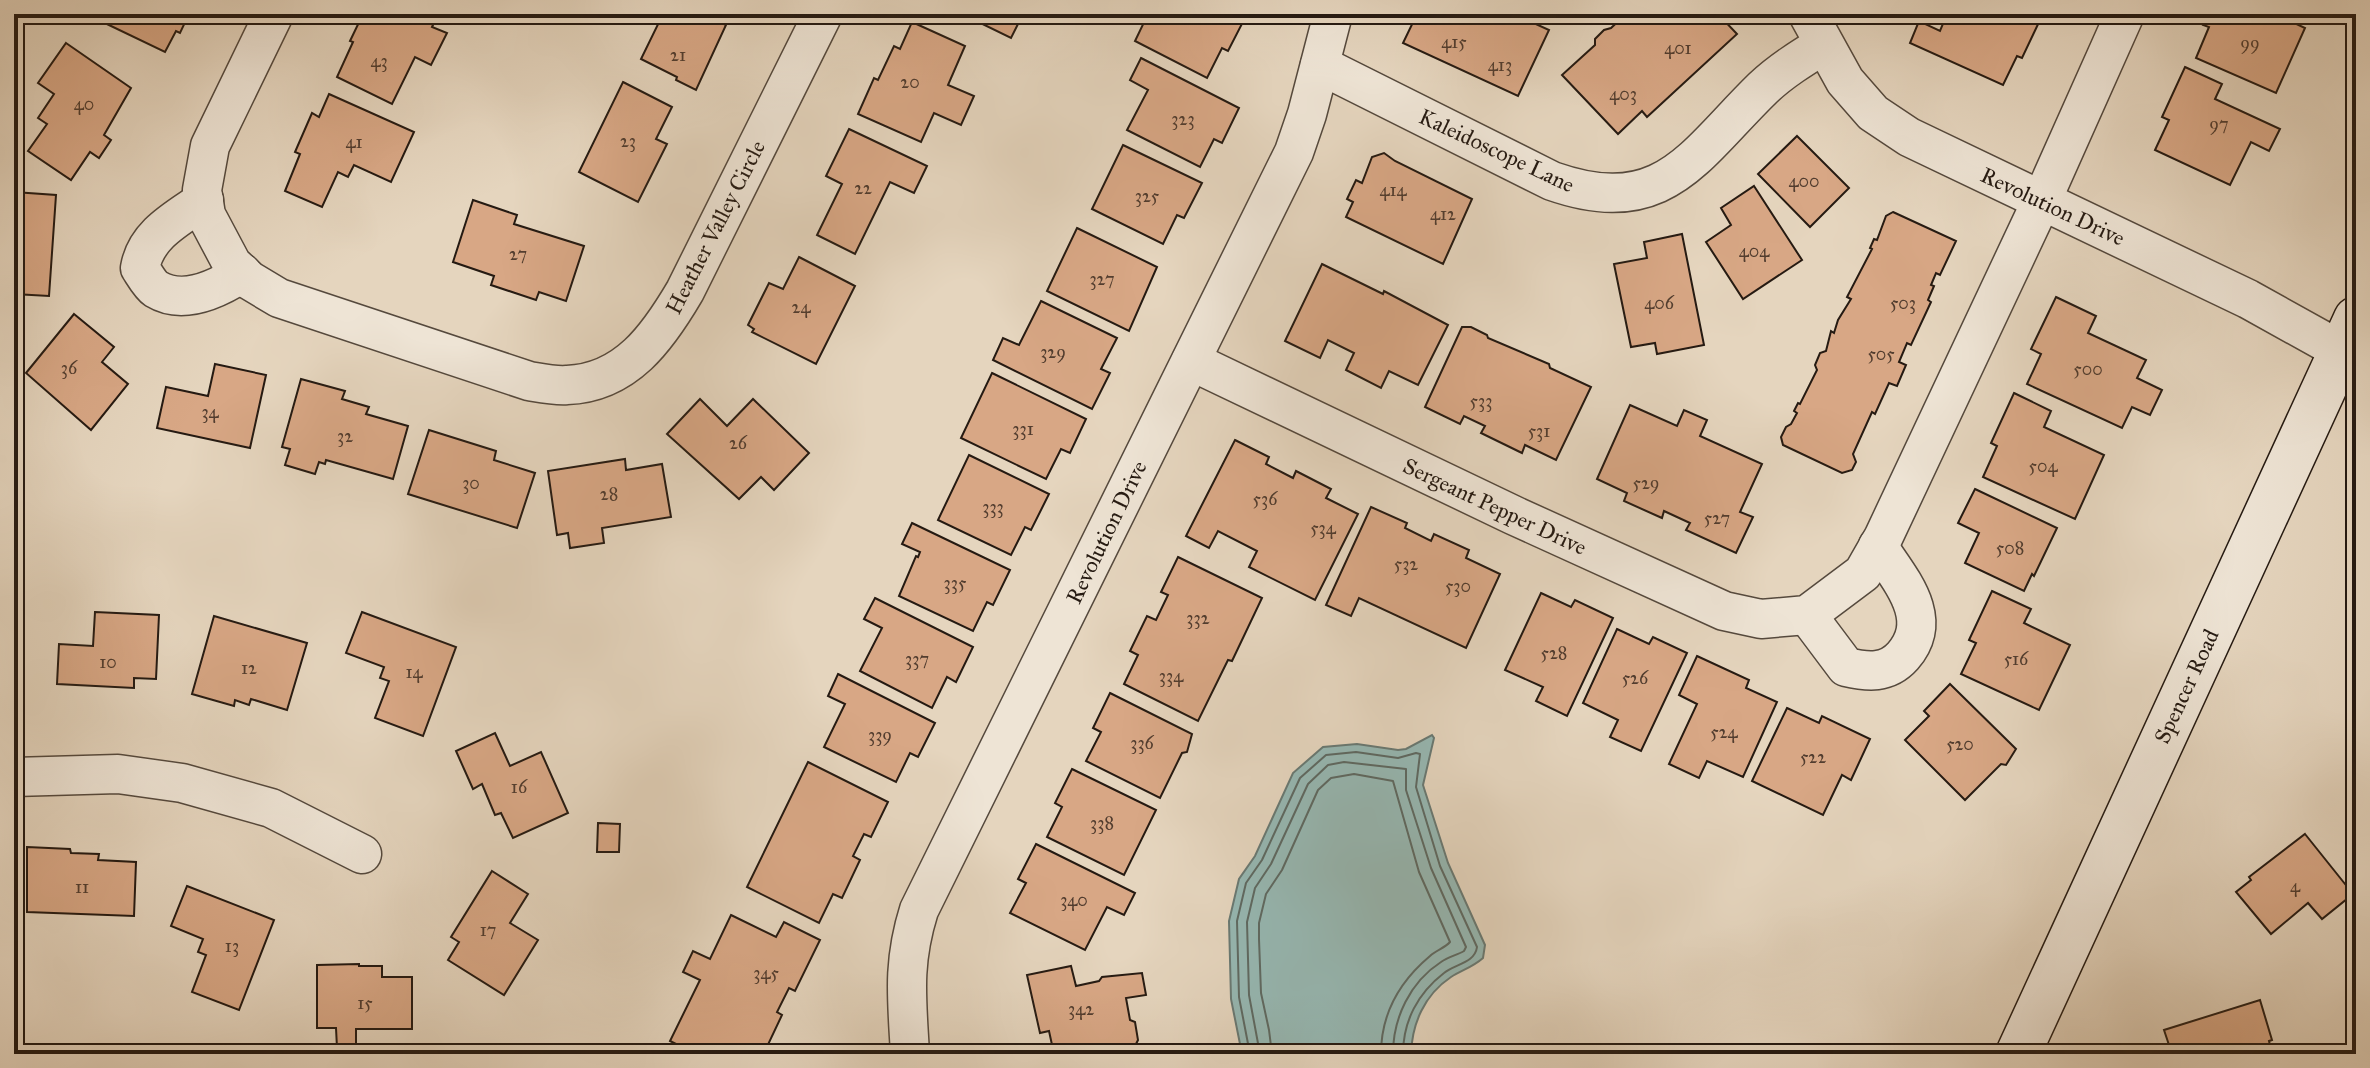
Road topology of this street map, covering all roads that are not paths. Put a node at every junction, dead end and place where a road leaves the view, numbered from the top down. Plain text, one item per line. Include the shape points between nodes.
1 (274, 14) edge
2 (823, 14) edge
3 (1333, 14) edge
4 (2125, 14) edge
5 (1816, 30) edge
6 (1320, 65) junction
7 (204, 200) junction
8 (2042, 200) junction
9 (242, 273) junction
10 (2351, 342) edge
11 (1191, 361) junction
12 (1878, 546) junction
13 (1807, 615) junction
14 (14, 777) edge
15 (362, 854) dead end
16 (910, 1054) edge
17 (2018, 1054) edge

1 - 7 street, Heather Valley Circle via 210,146
2 - 9 street, Heather Valley Circle via 661,332 629,363 598,378 568,385 529,381 279,298
3 - 6 street, Revolution Drive
4 - 8 street
5 - 6 street, Kaleidoscope Lane via 1789,67 1677,174 1643,188 1611,193 1581,191 1552,181
5 - 8 street, Revolution Drive via 1845,81 1873,113 1909,137
6 - 11 street, Revolution Drive via 1294,152
7 - 9 street, Heather Valley Circle via 220,242
7 - 9 street via 158,232 142,252 140,268 155,289 181,296 218,289
8 - 10 street, Revolution Drive
8 - 12 street
10 - 17 main road, Spencer Road
11 - 13 street, Sergeant Pepper Drive via 1724,611 1761,619
11 - 16 street, Revolution Drive via 919,910 906,976
12 - 13 street via 1863,573
12 - 13 street via 1910,595 1918,624 1915,640 1901,659 1878,672 1846,667
14 - 15 street via 118,774 182,783 271,808

